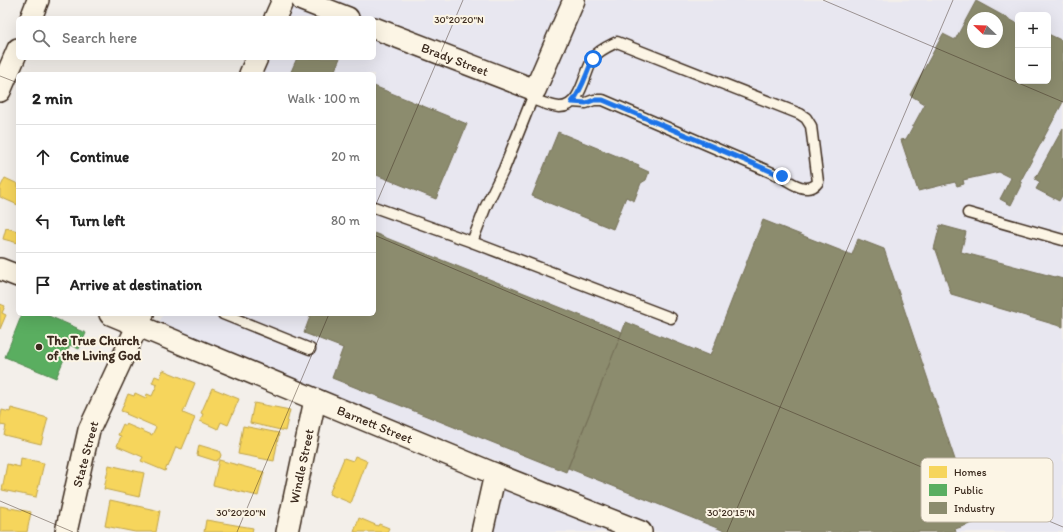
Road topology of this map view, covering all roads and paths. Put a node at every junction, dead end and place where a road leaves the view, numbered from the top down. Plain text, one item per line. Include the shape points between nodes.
1 (38, 0) edge
2 (282, 0) edge
3 (302, 0) edge
4 (574, 0) edge
5 (32, 16) edge
6 (275, 16) edge
7 (343, 16) edge
8 (376, 29) edge
9 (16, 54) edge
10 (256, 60) edge
11 (251, 72) edge
12 (0, 91) edge
13 (534, 94) junction
14 (572, 102) junction
15 (376, 208) edge
16 (968, 213) dead end
17 (1063, 240) edge
18 (472, 242) junction
19 (0, 269) edge
20 (16, 275) edge
21 (120, 316) edge
22 (228, 316) edge
23 (671, 318) dead end
24 (140, 320) edge
25 (310, 349) dead end
26 (315, 400) junction
27 (495, 474) junction
28 (66, 532) edge
29 (287, 532) edge
30 (482, 532) edge
31 (641, 532) edge

1 - 5 street
2 - 6 street
3 - 7 street
4 - 13 street
8 - 13 street, Brady Street
9 - 12 street
10 - 11 street
13 - 14 lane via 552,106 566,106
13 - 18 lane
14 - 14 lane via 593,59 603,49 617,42 806,118 811,126 818,182 812,188 799,187 782,176 603,100
15 - 18 lane
16 - 17 lane
18 - 23 lane
19 - 20 street
21 - 24 street, Barnett Street
22 - 25 lane
24 - 26 street, Barnett Street
24 - 28 street, State Street via 89,430
26 - 27 street, Barnett Street
26 - 29 street, Windle Street
27 - 30 street
27 - 31 street, Barnett Street

